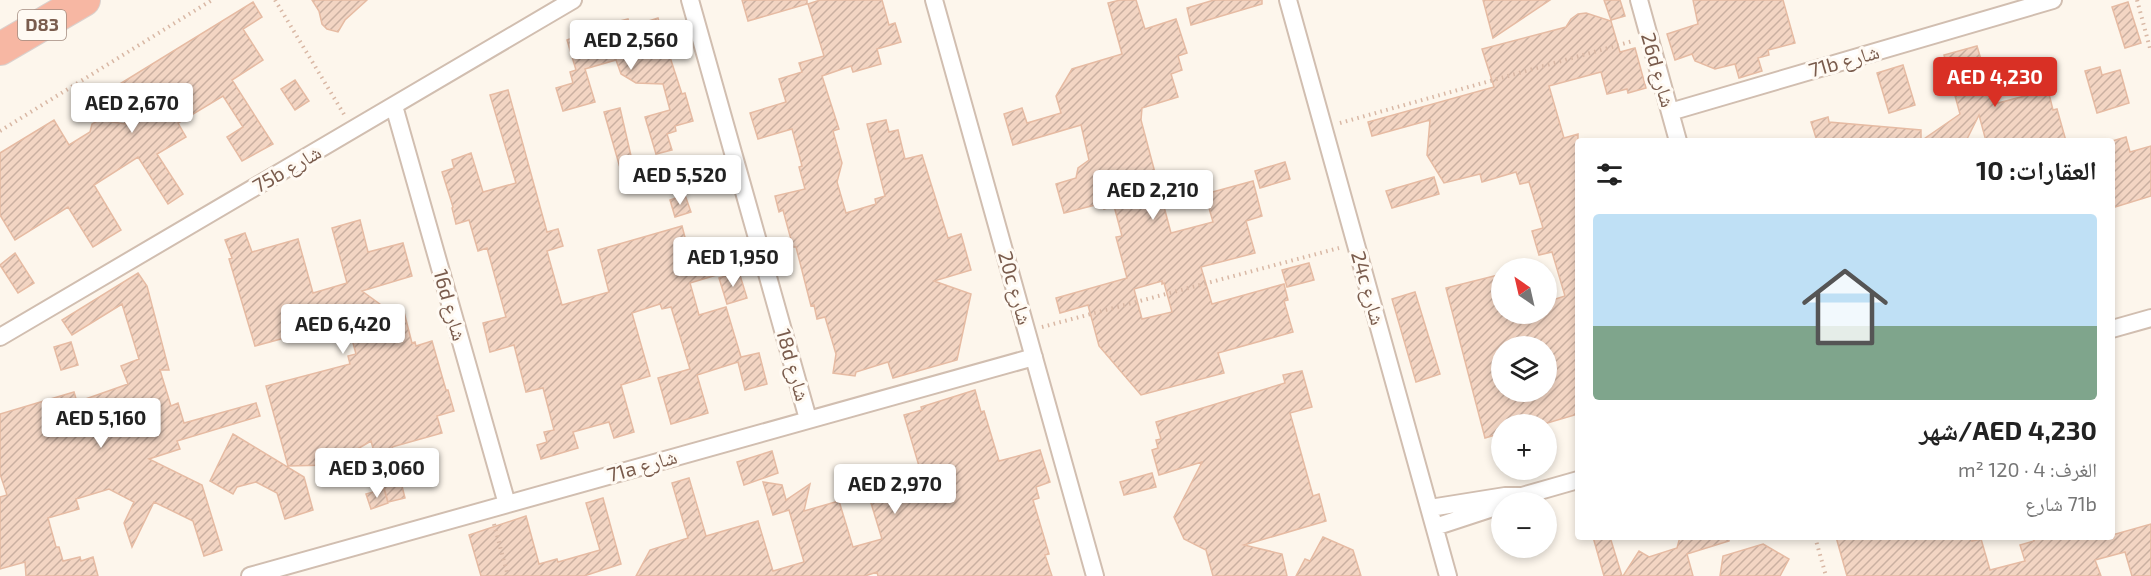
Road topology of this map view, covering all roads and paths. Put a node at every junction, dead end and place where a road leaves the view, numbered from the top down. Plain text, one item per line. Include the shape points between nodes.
1 (84, 0) edge
2 (212, 0) edge
3 (275, 0) edge
4 (573, 0) edge
5 (690, 0) edge
6 (934, 0) edge
7 (1288, 0) edge
8 (1638, 0) edge
9 (2053, 0) edge
10 (2137, 0) edge
11 (1649, 37) junction
12 (0, 49) edge
13 (2151, 52) edge
14 (394, 106) junction
15 (1670, 112) junction
16 (1324, 127) junction
17 (354, 129) junction
18 (0, 131) edge
19 (1677, 138) edge
20 (1355, 243) junction
21 (2151, 318) edge
22 (2115, 328) edge
23 (1027, 332) junction
24 (0, 338) edge
25 (1034, 357) junction
26 (807, 419) junction
27 (1575, 481) edge
28 (1538, 492) edge
29 (1491, 498) edge
30 (507, 504) junction
31 (490, 508) junction
32 (1430, 508) junction
33 (1491, 509) edge
34 (1435, 527) junction
35 (1816, 540) edge
36 (250, 576) edge
37 (508, 576) edge
38 (1095, 576) edge
39 (1448, 576) edge
40 (1826, 576) edge

1 - 12 highway, D83
2 - 18 path
3 - 17 path
4 - 14 street, 75b شارع
5 - 26 street, 18d شارع
6 - 23 street, 20c شارع
7 - 16 street, 24c شارع
8 - 11 street, 26d شارع
9 - 15 street, 71b شارع
10 - 13 path
11 - 15 street, 26d شارع
11 - 16 path
14 - 17 street, 75b شارع
14 - 30 street, 16d شارع
15 - 19 street, 26d شارع
16 - 20 street, 24c شارع
17 - 24 street, 75b شارع
20 - 23 path
20 - 32 street, 24c شارع
21 - 22 street
23 - 25 street, 20c شارع
25 - 26 street, 71a شارع
25 - 38 street, 20c شارع
26 - 30 street, 71a شارع
27 - 28 street
29 - 32 street
30 - 31 street, 71a شارع
31 - 36 street, 71a شارع
31 - 37 path
32 - 34 street, 24c شارع
33 - 34 street
34 - 39 street, 24c شارع
35 - 40 path

